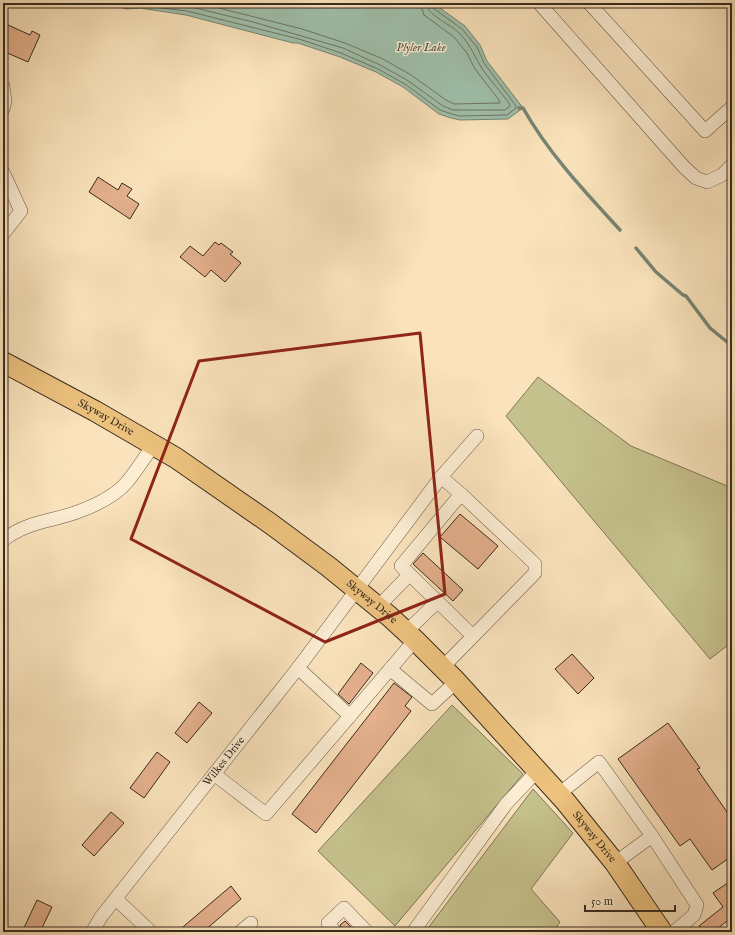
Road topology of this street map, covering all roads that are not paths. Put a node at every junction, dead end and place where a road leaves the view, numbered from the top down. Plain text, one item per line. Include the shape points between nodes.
1 (539, 3) edge
2 (589, 3) edge
3 (3, 86) edge
4 (3, 109) edge
5 (731, 111) edge
6 (732, 165) edge
7 (3, 172) edge
8 (3, 234) edge
9 (3, 362) edge
10 (477, 436) dead end
11 (154, 444) junction
12 (441, 477) junction
13 (461, 494) junction
14 (412, 516) junction
15 (430, 531) junction
16 (3, 540) edge
17 (409, 575) junction
18 (358, 590) junction
19 (437, 602) junction
20 (378, 607) junction
21 (411, 636) junction
22 (473, 636) junction
23 (443, 667) junction
24 (298, 668) junction
25 (390, 669) junction
26 (456, 682) junction
27 (350, 716) junction
28 (538, 770) junction
29 (214, 774) junction
30 (559, 794) junction
31 (652, 836) junction
32 (615, 863) junction
33 (116, 899) junction
34 (251, 923) dead end
35 (92, 932) edge
36 (151, 932) edge
37 (240, 932) edge
38 (335, 932) edge
39 (367, 932) edge
40 (414, 932) edge
41 (662, 932) edge
42 (674, 932) edge

1 - 6 street via 696,178 707,182 722,175
2 - 5 street via 705,131
3 - 4 street
7 - 8 street via 21,211
9 - 11 highway, Skyway Drive
10 - 12 street, Wilkes Drive
11 - 16 street via 126,483 108,497 80,512 37,522
11 - 18 highway, Skyway Drive via 237,499
12 - 13 street
12 - 14 street, Wilkes Drive
13 - 15 street
13 - 22 street via 535,564 536,569 535,573
14 - 15 street
14 - 18 street, Wilkes Drive
15 - 17 street via 402,564 402,568
17 - 19 street
17 - 20 street
18 - 20 highway, Skyway Drive
18 - 24 street, Wilkes Drive
19 - 21 street
19 - 22 street
20 - 21 highway, Skyway Drive
21 - 23 highway, Skyway Drive
21 - 25 street
22 - 23 street
23 - 26 highway, Skyway Drive
24 - 27 street
24 - 29 street, Wilkes Drive
25 - 26 street via 432,704
25 - 27 street
26 - 28 highway, Skyway Drive
27 - 29 street via 266,814
28 - 30 highway, Skyway Drive
28 - 40 street via 506,804
29 - 33 street, Wilkes Drive
30 - 31 street via 599,762
30 - 32 highway, Skyway Drive
31 - 32 street
31 - 42 street via 697,905 694,914
32 - 41 highway, Skyway Drive
33 - 35 street, Wilkes Drive
33 - 36 street
34 - 37 street
38 - 39 street via 328,923 344,908

